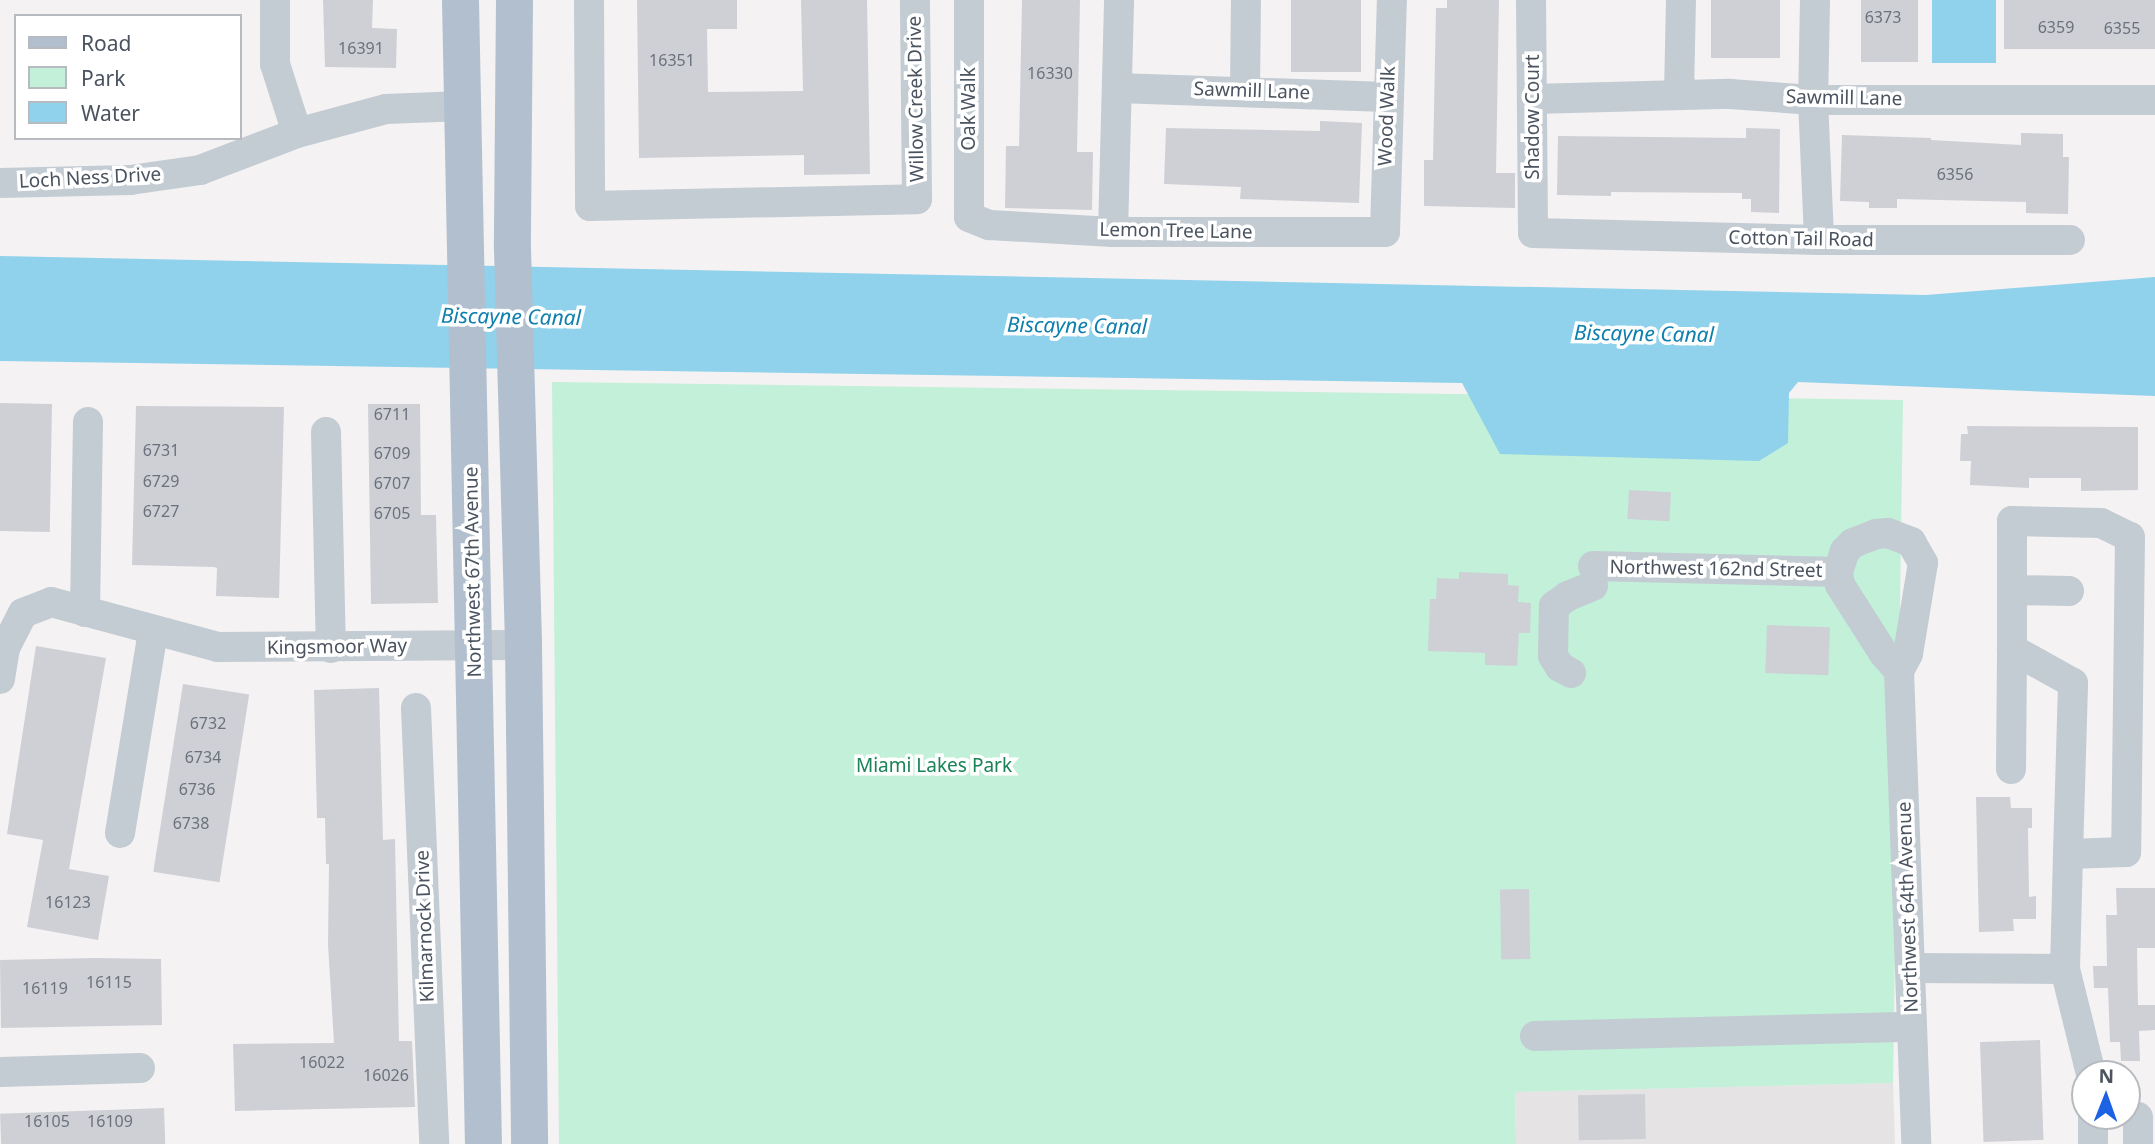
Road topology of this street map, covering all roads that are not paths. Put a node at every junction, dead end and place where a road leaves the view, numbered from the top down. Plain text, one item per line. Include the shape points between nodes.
1 (275, 0) edge
2 (460, 0) edge
3 (589, 0) edge
4 (915, 0) edge
5 (969, 0) edge
6 (1119, 0) edge
7 (1246, 0) edge
8 (1392, 0) edge
9 (1531, 0) edge
10 (1681, 0) edge
11 (1815, 0) edge
12 (514, 16) edge
13 (1117, 88) junction
14 (1245, 91) junction
15 (1679, 94) junction
16 (1387, 97) junction
17 (1533, 99) junction
18 (1813, 100) junction
19 (2155, 100) edge
20 (463, 106) junction
21 (297, 133) junction
22 (513, 179) junction
23 (0, 183) edge
24 (969, 218) joint
25 (1113, 232) junction
26 (1385, 232) joint
27 (1533, 233) joint
28 (1819, 240) junction
29 (2070, 240) dead end
30 (88, 422) dead end
31 (326, 432) dead end
32 (1838, 572) junction
33 (2012, 590) junction
34 (2069, 591) dead end
35 (85, 612) junction
36 (153, 631) junction
37 (474, 645) junction
38 (523, 645) junction
39 (331, 648) junction
40 (2012, 649) junction
41 (1899, 671) junction
42 (1571, 674) dead end
43 (0, 679) edge
44 (416, 708) dead end
45 (2011, 769) dead end
46 (120, 833) dead end
47 (2068, 854) junction
48 (1910, 968) junction
49 (2065, 969) junction
50 (1912, 1027) junction
51 (1535, 1036) dead end
52 (2088, 1060) edge
53 (140, 1068) dead end
54 (0, 1072) edge
55 (434, 1144) edge
56 (483, 1144) edge
57 (529, 1144) edge
58 (1916, 1144) edge

1 - 21 street via 275,64
2 - 20 main road, Northwest 67th Avenue
3 - 4 street, Willow Creek Drive via 590,206 917,199
5 - 24 street, Oak Walk
6 - 13 street
7 - 14 street
8 - 16 street, Wood Walk
9 - 17 street, Shadow Court
10 - 15 street
11 - 18 street
12 - 20 main road via 503,61 481,94
12 - 22 main road
13 - 14 street, Sawmill Lane
13 - 25 street
14 - 16 street, Sawmill Lane
15 - 17 street, Sawmill Lane
15 - 18 street, Sawmill Lane
16 - 26 street, Wood Walk
17 - 27 street, Shadow Court
18 - 19 street, Sawmill Lane
18 - 28 street
20 - 21 street, Loch Ness Drive via 386,109
20 - 22 main road via 480,117
20 - 37 main road, Northwest 67th Avenue
21 - 23 street, Loch Ness Drive via 200,170 130,180
22 - 38 main road
24 - 25 street, Lemon Tree Lane via 989,225
25 - 26 street, Lemon Tree Lane
27 - 28 street, Cotton Tail Road
28 - 29 street, Cotton Tail Road
30 - 35 street
31 - 39 street
32 - 41 street via 1846,599
32 - 41 street, Northwest 64th Avenue via 1840,559 1853,543 1876,534 1901,537 1919,552 1923,577 1908,654
32 - 42 street, Northwest 162nd Street via 1593,576 1554,606 1553,656
33 - 34 street
33 - 40 street
33 - 47 street via 2012,521 2101,523 2130,537 2126,852
35 - 36 street, Kingsmoor Way
35 - 43 street, Kingsmoor Way via 51,602 23,613 5,648
36 - 39 street, Kingsmoor Way via 218,647
36 - 46 street
37 - 38 street, Kingsmoor Way
37 - 39 street, Kingsmoor Way
37 - 56 main road, Northwest 67th Avenue
38 - 57 main road
40 - 45 street
40 - 47 street via 2073,683
41 - 48 street, Northwest 64th Avenue
44 - 55 street, Kilmarnock Drive
47 - 49 street
48 - 49 street
48 - 50 street, Northwest 64th Avenue
49 - 52 street
50 - 51 street
50 - 58 street, Northwest 64th Avenue
53 - 54 street

